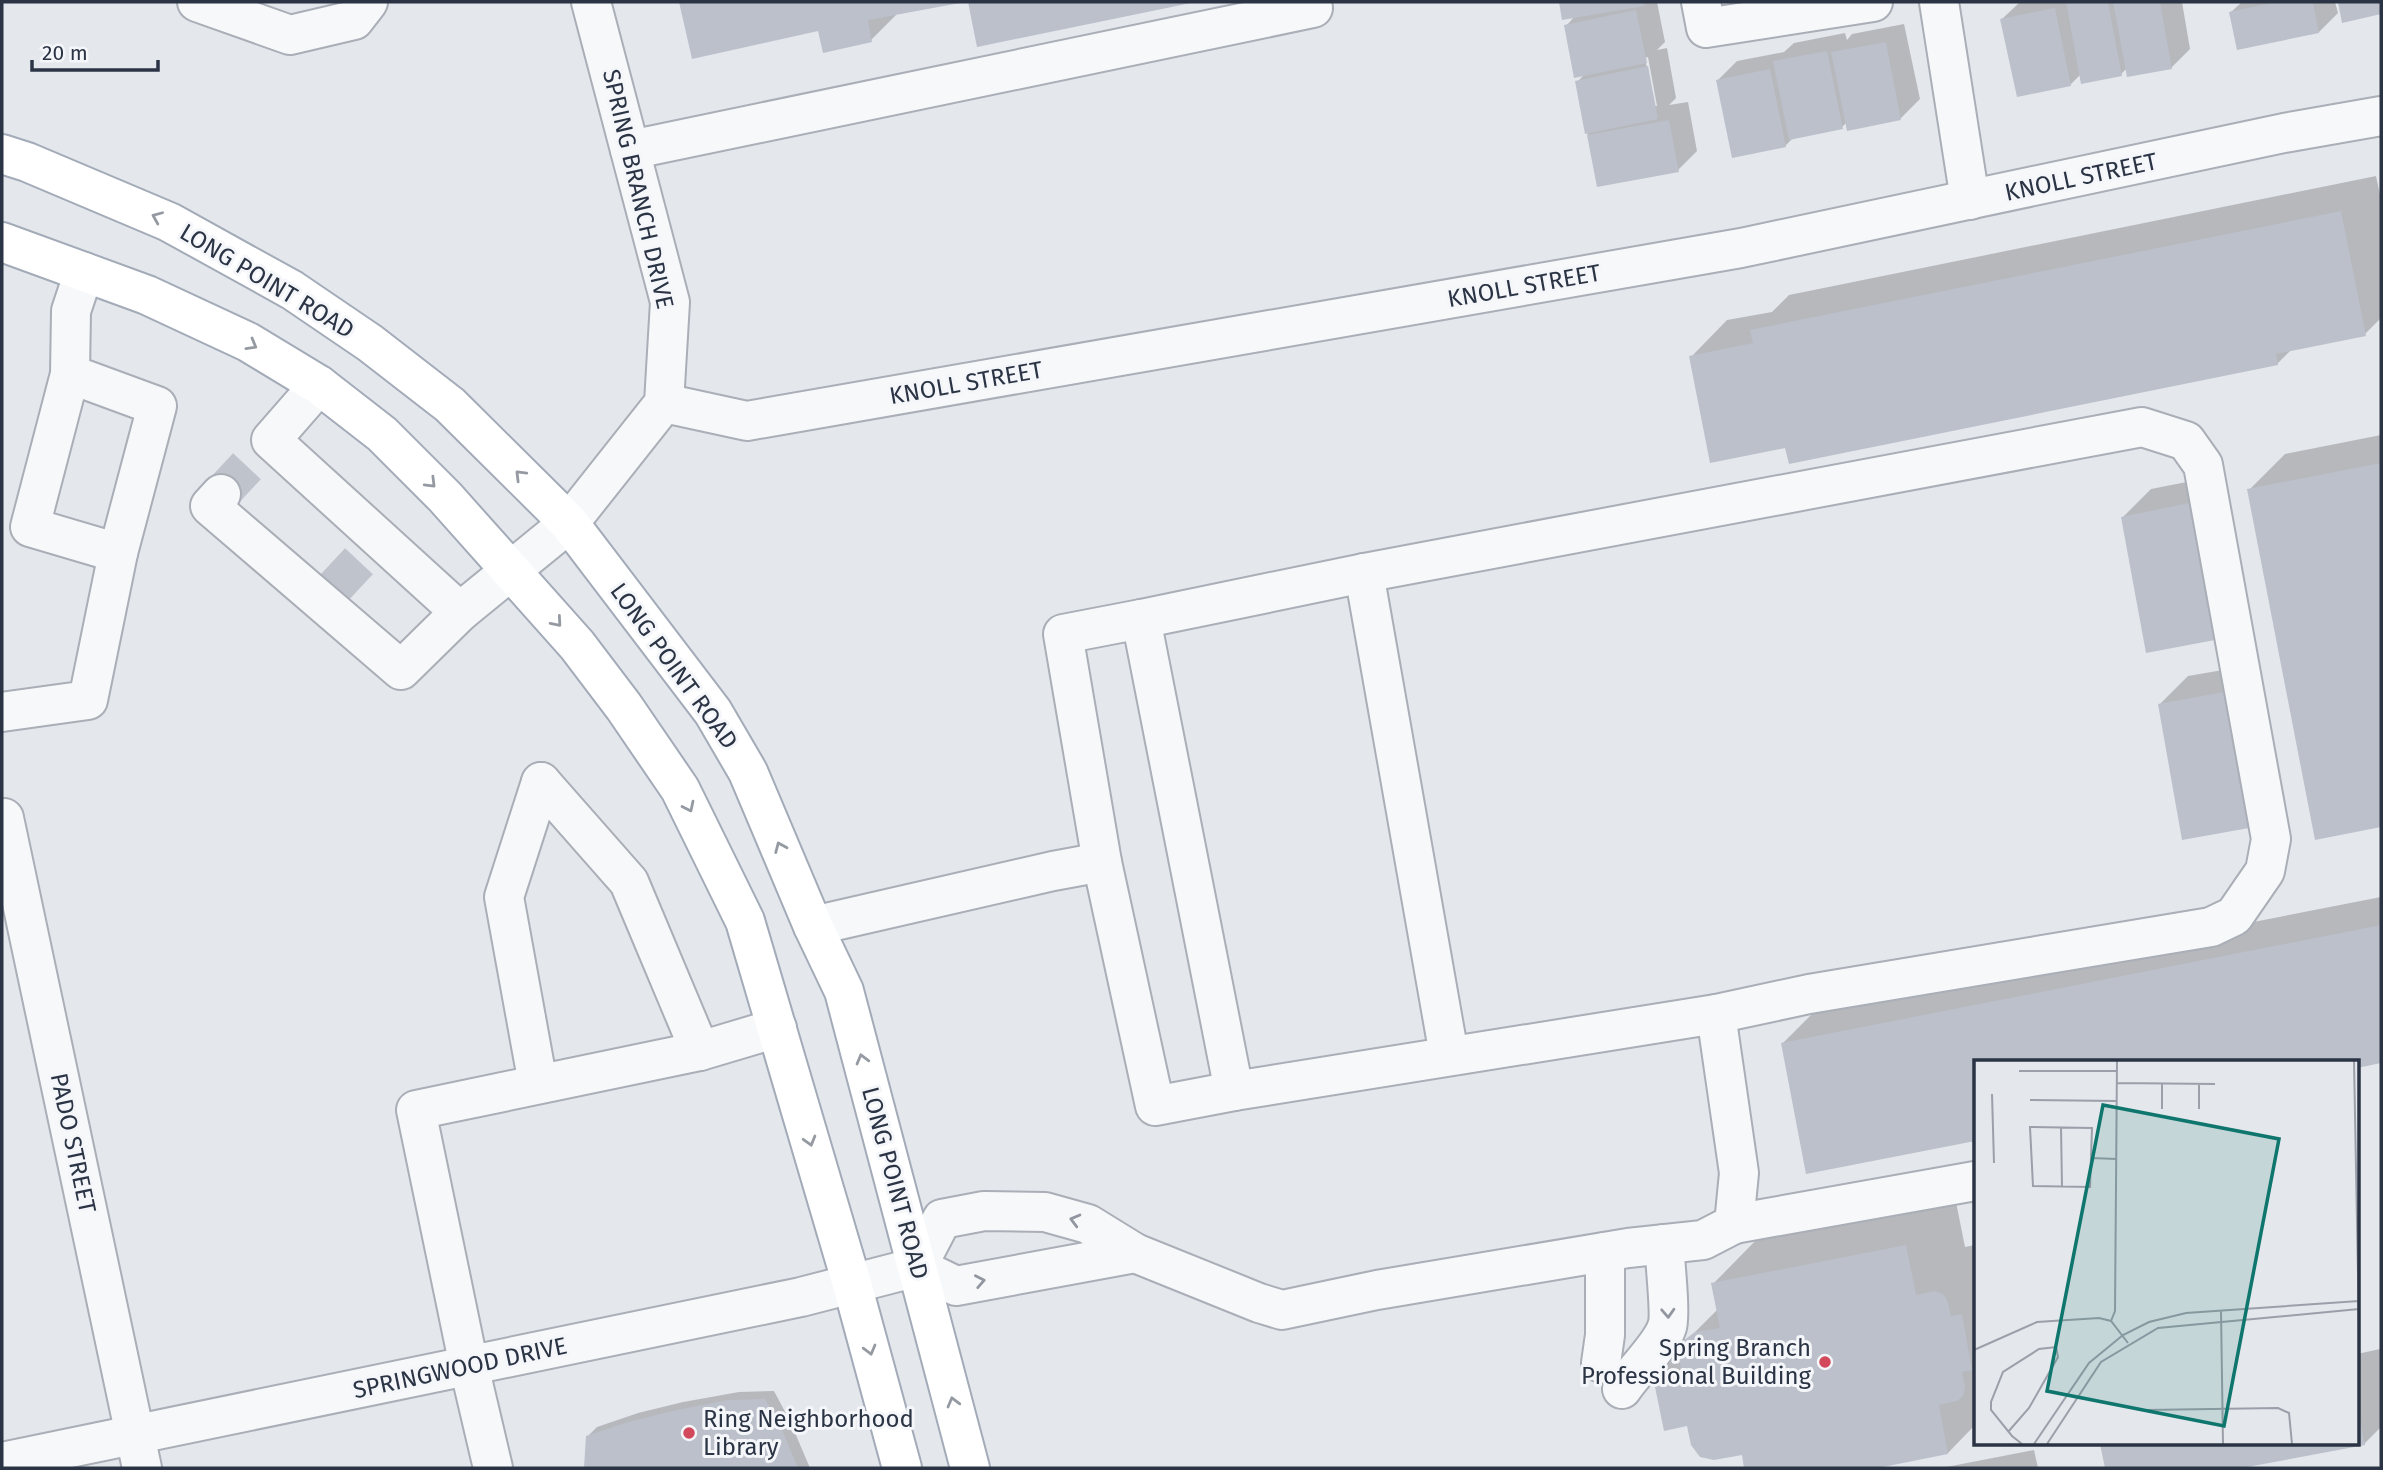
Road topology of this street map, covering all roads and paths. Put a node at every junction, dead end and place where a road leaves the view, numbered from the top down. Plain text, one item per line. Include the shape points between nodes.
1 (197, 2) edge
2 (368, 2) edge
3 (592, 2) edge
4 (1873, 2) edge
5 (1939, 2) edge
6 (1313, 8) dead end
7 (1704, 15) edge
8 (2381, 116) edge
9 (630, 150) junction
10 (2, 154) edge
11 (1970, 200) junction
12 (2, 242) edge
13 (84, 272) junction
14 (70, 374) junction
15 (319, 385) junction
16 (664, 403) junction
17 (221, 494) dead end
18 (569, 523) junction
19 (118, 553) junction
20 (512, 570) junction
21 (1364, 573) junction
22 (460, 612) junction
23 (1141, 619) junction
24 (2, 712) edge
25 (4, 818) dead end
26 (1102, 862) junction
27 (813, 926) junction
28 (1716, 1014) junction
29 (777, 1028) junction
30 (700, 1051) junction
31 (1449, 1055) junction
32 (538, 1084) junction
33 (1234, 1091) junction
34 (1974, 1181) edge
35 (1734, 1224) junction
36 (1664, 1244) junction
37 (1135, 1252) junction
38 (1605, 1252) junction
39 (917, 1267) junction
40 (852, 1284) junction
41 (469, 1366) junction
42 (138, 1452) edge
43 (2, 1462) edge
44 (492, 1468) edge
45 (902, 1468) edge
46 (970, 1468) edge

1 - 2 street via 290,35 354,20
3 - 9 street, SPRING BRANCH DRIVE
4 - 7 street
5 - 11 street
6 - 9 street
8 - 11 street, KNOLL STREET
9 - 16 street, SPRING BRANCH DRIVE via 670,302
18 -> 10 main road, LONG POINT ROAD via 450,405 292,290 169,222
11 - 16 street, KNOLL STREET via 1741,248 747,421
12 - 13 main road
13 - 14 street via 71,312
13 -> 15 main road via 147,295 248,342
14 - 19 street via 157,406
14 - 19 street via 30,527
15 -> 20 main road via 382,435
15 - 22 street via 260,451 370,547
16 - 18 street
17 - 22 street via 210,506 328,596 401,670
18 - 20 street
27 -> 18 main road, LONG POINT ROAD via 748,772 713,712
19 - 24 street via 88,700
20 - 22 street
20 -> 29 main road via 577,645 680,789 745,921
21 - 23 street
21 - 28 street via 2141,426 2186,441 2203,465 2272,839 2265,871 2234,916 2211,927
21 - 31 street
23 - 26 street via 1063,634
23 - 33 street
25 - 42 street, PADO STREET
26 - 27 street
26 - 33 street via 1155,1106
39 -> 27 main road, LONG POINT ROAD via 844,991
28 - 31 street
28 - 35 street via 1740,1173
29 - 30 street
29 -> 40 main road
30 - 32 street
30 - 32 street via 629,882 541,782 504,897
31 - 33 street
32 - 41 street via 416,1110
34 - 35 street
35 - 36 street via 1703,1240
36 - 38 street
36 -> 38 street via 1668,1325 1656,1348 1638,1366 1611,1376 1605,1335
37 - 38 street via 1282,1310
39 -> 37 street via 956,1286
37 -> 39 street via 1088,1224 1045,1212 984,1211 942,1219
39 - 40 street, SPRINGWOOD DRIVE
46 -> 39 main road, LONG POINT ROAD
40 - 41 street, SPRINGWOOD DRIVE
40 -> 45 main road
41 - 42 street, SPRINGWOOD DRIVE
41 - 44 street
42 - 43 street, SPRINGWOOD DRIVE

